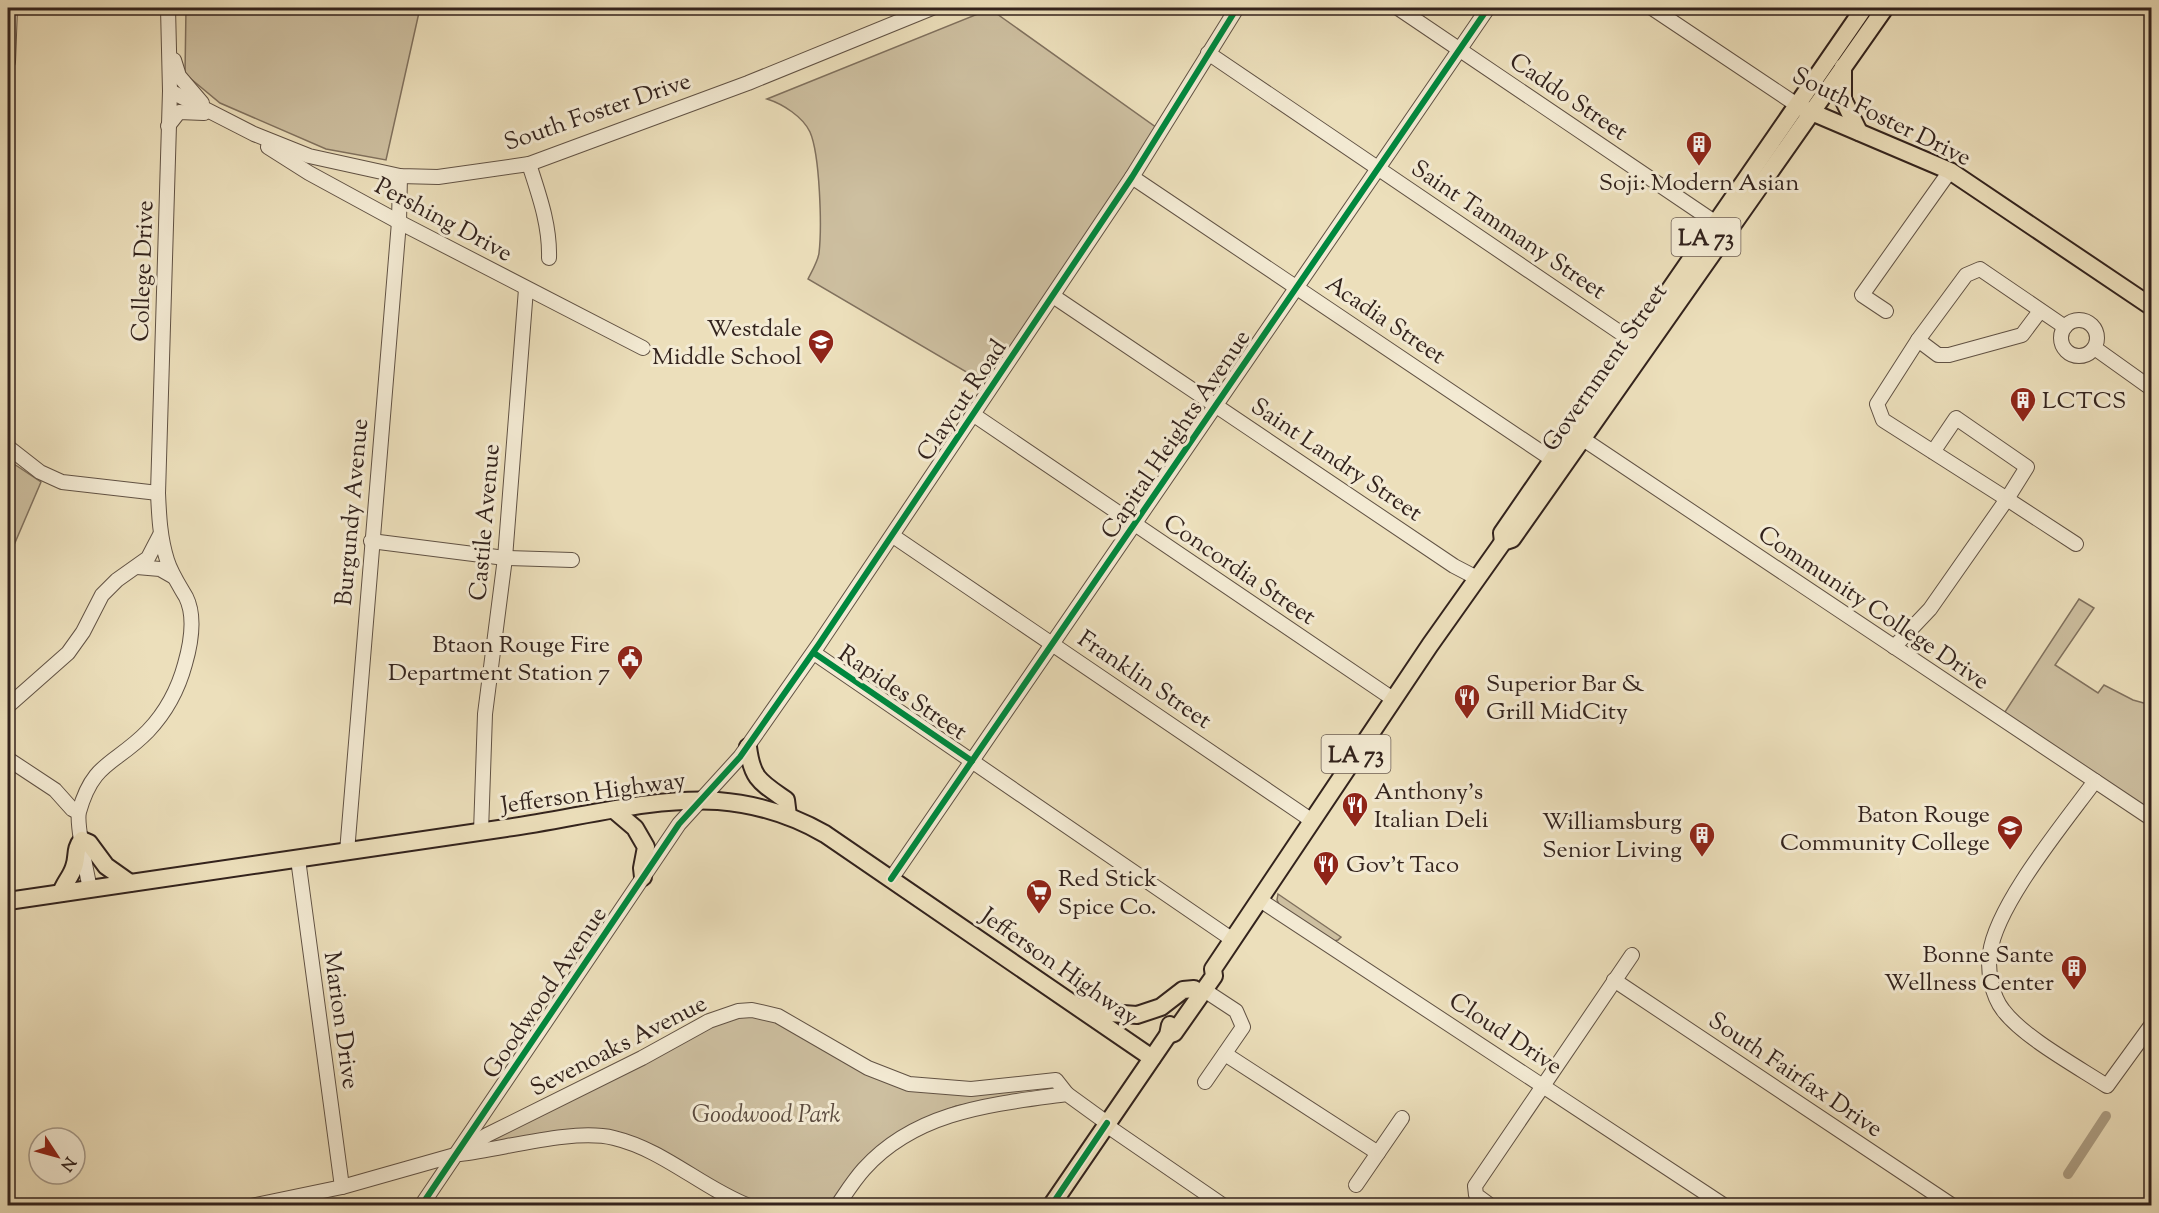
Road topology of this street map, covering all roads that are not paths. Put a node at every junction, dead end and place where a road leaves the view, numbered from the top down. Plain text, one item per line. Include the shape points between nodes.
1 (10, 8) edge
2 (168, 8) edge
3 (932, 8) edge
4 (1237, 8) edge
5 (1398, 8) edge
6 (1488, 8) edge
7 (1652, 8) edge
8 (1864, 8) edge
9 (1885, 8) edge
10 (169, 31) junction
11 (1459, 49) junction
12 (1208, 53) junction
13 (8, 63) edge
14 (1843, 66) junction
15 (170, 91) junction
16 (1804, 109) junction
17 (215, 115) junction
18 (228, 122) junction
19 (168, 126) junction
20 (1859, 132) junction
21 (529, 164) junction
22 (1378, 168) junction
23 (1950, 171) junction
24 (400, 176) junction
25 (1132, 177) junction
26 (399, 222) junction
27 (1716, 223) junction
28 (549, 258) dead end
29 (1297, 287) junction
30 (526, 289) junction
31 (1053, 296) junction
32 (2151, 307) edge
33 (1886, 311) dead end
34 (2040, 311) junction
35 (2065, 327) junction
36 (1918, 340) junction
37 (1634, 342) junction
38 (643, 348) dead end
39 (2096, 349) junction
40 (2150, 383) edge
41 (1216, 405) junction
42 (974, 415) junction
43 (1577, 436) junction
44 (8, 447) edge
45 (1933, 452) junction
46 (1552, 460) junction
47 (158, 493) junction
48 (2007, 499) junction
49 (1538, 503) junction
50 (1134, 525) junction
51 (160, 535) junction
52 (893, 536) junction
53 (371, 541) junction
54 (1503, 542) junction
55 (2076, 543) dead end
56 (505, 558) junction
57 (572, 560) dead end
58 (137, 567) junction
59 (174, 577) junction
60 (1477, 578) junction
61 (1053, 644) junction
62 (1894, 647) junction
63 (813, 653) junction
64 (1393, 699) junction
65 (8, 706) edge
66 (748, 747) junction
67 (8, 759) edge
68 (972, 761) junction
69 (2095, 781) junction
70 (699, 801) junction
71 (615, 811) junction
72 (78, 812) junction
73 (788, 816) junction
74 (2151, 819) edge
75 (1311, 820) junction
76 (481, 832) junction
77 (82, 840) junction
78 (347, 852) junction
79 (298, 859) junction
80 (643, 877) junction
81 (891, 879) junction
82 (130, 883) junction
83 (90, 889) junction
84 (61, 893) junction
85 (1260, 900) junction
86 (8, 901) edge
87 (1233, 940) junction
88 (1632, 955) dead end
89 (1614, 980) junction
90 (1199, 989) junction
91 (1079, 1007) junction
92 (2151, 1024) edge
93 (1225, 1054) junction
94 (1152, 1058) junction
95 (1205, 1082) dead end
96 (1544, 1084) junction
97 (1067, 1094) junction
98 (1402, 1118) dead end
99 (1107, 1124) junction
100 (1378, 1153) junction
101 (455, 1155) junction
102 (1356, 1185) dead end
103 (342, 1187) junction
104 (251, 1206) edge
105 (421, 1206) edge
106 (749, 1206) edge
107 (837, 1206) edge
108 (1051, 1206) edge
109 (1224, 1206) edge
110 (1491, 1206) edge
111 (1725, 1206) edge
112 (1953, 1206) edge

1 - 13 street
2 - 10 street, College Drive
3 - 21 street, South Foster Drive via 748,84
4 - 12 street, Claycut Road
5 - 11 street, Caddo Street
6 - 11 street, Capital Heights Avenue
7 - 16 street, South Foster Drive
8 - 16 main road, Government Street / LA 73
9 - 14 main road, Government Street / LA 73
10 - 15 street, College Drive
10 - 17 street via 179,76
11 - 22 street, Capital Heights Avenue
11 - 27 street, Caddo Street
12 - 22 street, Saint Tammany Street
12 - 25 street, Claycut Road
14 - 16 main road, Government Street / LA 73
14 - 20 main road via 1843,99
15 - 17 street, South Foster Drive
15 - 19 street, College Drive
16 - 20 main road, South Foster Drive
16 - 27 main road, Government Street / LA 73
16 - 43 main road, Government Street / LA 73
17 - 18 street, South Foster Drive
17 - 19 street via 186,111 177,114
18 - 24 street, South Foster Drive via 309,156
18 - 26 street, Pershing Drive via 309,173
19 - 47 street, College Drive
20 - 23 main road, South Foster Drive
21 - 24 street, South Foster Drive via 438,177
21 - 28 street via 544,211
22 - 29 street, Capital Heights Avenue
22 - 37 street, Saint Tammany Street
23 - 32 main road, South Foster Drive
23 - 33 street via 1862,295
24 - 26 street, Burgundy Avenue
25 - 29 street, Acadia Street
25 - 31 street, Claycut Road
26 - 30 street, Pershing Drive
26 - 53 street, Burgundy Avenue
27 - 37 main road, Government Street / LA 73
29 - 41 street, Capital Heights Avenue
29 - 46 street, Acadia Street
30 - 38 street, Pershing Drive
30 - 56 street, Castile Avenue
31 - 41 street, Saint Landry Street
31 - 42 street, Claycut Road
34 - 35 street
34 - 36 street via 2022,335 1949,355 1938,355
34 - 36 street via 1980,269 1966,275
35 - 39 street via 2074,321 2085,321 2094,328
35 - 39 street via 2061,338 2066,351 2076,356
36 - 45 street via 1877,404 1882,420
37 - 43 main road, Government Street / LA 73
39 - 40 street
41 - 50 street, Capital Heights Avenue
41 - 60 street, Saint Landry Street
42 - 50 street, Concordia Street
42 - 52 street, Claycut Road
43 - 46 main road, Government Street / LA 73
43 - 49 main road, Government Street / LA 73
43 - 62 street, Community College Drive
44 - 47 street via 40,472 62,482
45 - 48 street
45 - 48 street via 1956,418 2028,467
46 - 49 main road via 1555,470 1538,495
46 - 54 main road, Government Street / LA 73 via 1502,533
47 - 51 street, College Drive
48 - 55 street
48 - 62 street via 1930,609
49 - 54 main road, Government Street / LA 73 via 1512,539
50 - 61 street, Capital Heights Avenue
50 - 64 street, Concordia Street
51 - 58 street via 148,558
51 - 59 street, College Drive
52 - 61 street, Franklin Street
52 - 63 street, Claycut Road
53 - 56 street
53 - 78 street, Burgundy Avenue
54 - 60 main road, Government Street / LA 73
56 - 57 street
56 - 76 street, Castile Avenue via 485,714
58 - 59 street via 160,569
58 - 65 street via 110,586 76,644
59 - 72 street, College Drive via 188,600 192,625 174,697 148,732 94,775
60 - 64 main road, Government Street / LA 73
61 - 68 street, Capital Heights Avenue
61 - 75 street, Franklin Street
62 - 69 street, Community College Drive
63 - 66 street, Claycut Road
63 - 68 street, Rapides Street
64 - 75 main road, Government Street / LA 73
66 - 70 street, Claycut Road
66 - 73 main road via 750,768 756,778 786,800
67 - 72 street via 55,790
68 - 81 street, Capital Heights Avenue
68 - 87 street, Rapides Street
69 - 74 street, Community College Drive
69 - 92 street via 2010,902 1990,952 1994,993 2003,1011 2030,1034 2107,1086
70 - 71 main road, Jefferson Highway
70 - 73 main road, Jefferson Highway via 744,804
70 - 80 street, Goodwood Avenue
71 - 76 main road, Jefferson Highway
71 - 80 main road via 635,828 646,847
72 - 77 street, College Drive
73 - 81 main road, Jefferson Highway via 825,834
75 - 85 main road, Government Street / LA 73
76 - 78 main road, Jefferson Highway
77 - 82 main road via 89,843 106,866
77 - 83 street, College Drive
77 - 84 main road via 76,846 74,867
78 - 79 main road, Jefferson Highway
79 - 82 main road, Jefferson Highway
79 - 103 street, Marion Drive
80 - 101 street, Goodwood Avenue
81 - 91 main road, Jefferson Highway
82 - 83 main road, Jefferson Highway
83 - 84 main road, Jefferson Highway
84 - 86 main road, Jefferson Highway
85 - 87 main road, Government Street / LA 73
85 - 96 street, Cloud Drive
87 - 90 main road, Government Street / LA 73 via 1213,969 1214,976
88 - 89 street
89 - 96 street
89 - 112 street, South Fairfax Drive
90 - 91 main road via 1184,990 1161,1007 1137,1015 1109,1013 1088,1004
90 - 93 street via 1236,1011 1243,1027
90 - 94 main road, Government Street via 1167,1029 1168,1035
91 - 94 main road, Jefferson Highway
93 - 95 street
93 - 100 street
94 - 99 main road, Government Street
96 - 110 street via 1475,1186 1476,1195
96 - 111 street, Cloud Drive
97 - 99 street, Sevenoaks Avenue
97 - 101 street, Sevenoaks Avenue via 1056,1080 971,1089 909,1084 868,1068 778,1016 738,1011 709,1021
97 - 107 street via 946,1115 926,1123 884,1150
98 - 100 street
99 - 108 main road, Government Street
99 - 109 street, Sevenoaks Avenue
100 - 102 street
101 - 103 street, Sevenoaks Avenue
101 - 105 street, Goodwood Avenue
101 - 106 street via 578,1136 614,1138 655,1154
103 - 104 street, Sevenoaks Avenue

